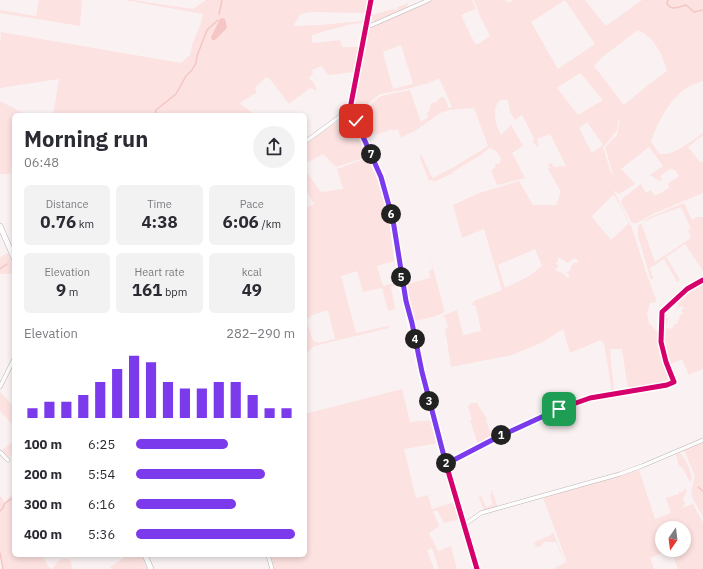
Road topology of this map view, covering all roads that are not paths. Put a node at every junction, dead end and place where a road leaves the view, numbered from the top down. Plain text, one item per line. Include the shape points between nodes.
1 (371, 0) edge
2 (428, 0) edge
3 (366, 26) junction
4 (350, 109) junction
5 (307, 141) edge
6 (0, 226) edge
7 (12, 253) edge
8 (703, 280) edge
9 (12, 363) edge
10 (0, 387) edge
11 (703, 440) edge
12 (0, 452) edge
13 (8, 460) dead end
14 (446, 464) junction
15 (464, 525) junction
16 (146, 557) edge
17 (269, 557) edge
18 (151, 569) edge
19 (272, 569) edge
20 (477, 569) edge

1 - 3 street
2 - 3 street
3 - 4 street
4 - 5 street
4 - 14 street via 381,177 393,220 406,301
6 - 7 main road
8 - 14 street via 688,289 662,312 661,342 674,382 590,398 559,409
9 - 10 street
11 - 15 street via 620,474 481,513
12 - 13 street
14 - 15 street
15 - 20 street
16 - 18 main road
17 - 19 street

